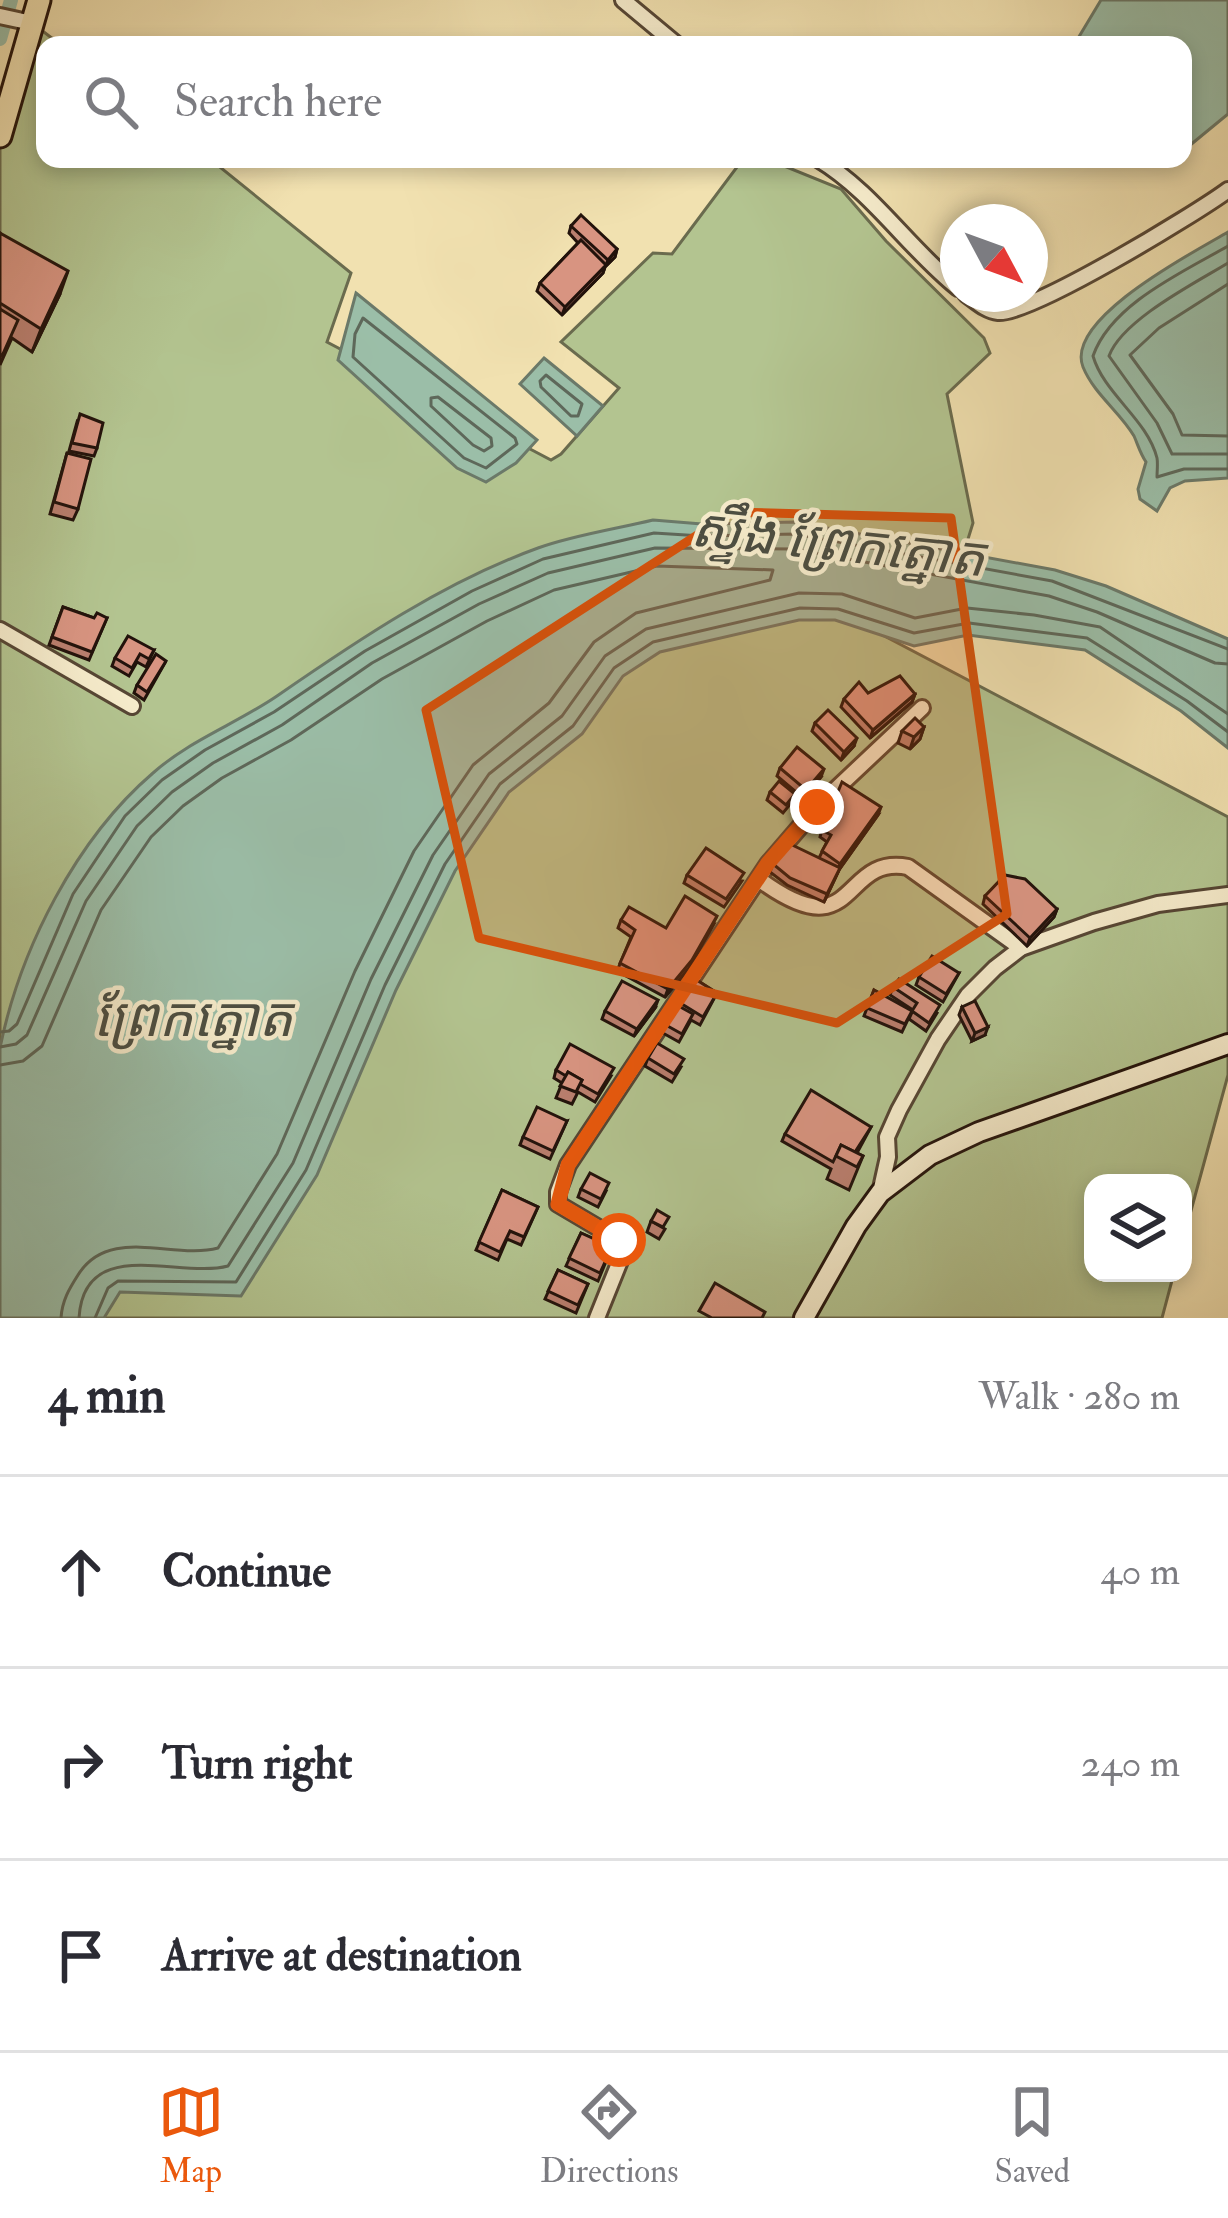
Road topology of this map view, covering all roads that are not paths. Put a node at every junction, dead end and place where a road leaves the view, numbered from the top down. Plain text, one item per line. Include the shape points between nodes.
1 (39, 0) edge
2 (623, 0) edge
3 (0, 16) edge
4 (25, 22) junction
5 (666, 36) edge
6 (0, 136) edge
7 (832, 168) edge
8 (1228, 190) edge
9 (940, 274) edge
10 (1048, 295) edge
11 (0, 630) edge
12 (132, 706) dead end
13 (922, 708) dead end
14 (760, 880) junction
15 (1228, 896) edge
16 (1021, 948) junction
17 (1228, 1045) edge
18 (880, 1193) junction
19 (597, 1318) edge
20 (804, 1318) edge

1 - 4 main road
2 - 5 street
3 - 4 street
4 - 6 main road
7 - 9 street via 857,184
8 - 10 street
11 - 12 street
13 - 14 street via 817,807
14 - 16 street via 820,909 887,866 908,867
14 - 19 street via 563,1178 558,1204 619,1240 624,1251
15 - 16 street via 1157,904
16 - 18 street via 968,995 938,1039 887,1138
17 - 18 main road via 979,1132 930,1155
18 - 20 main road

